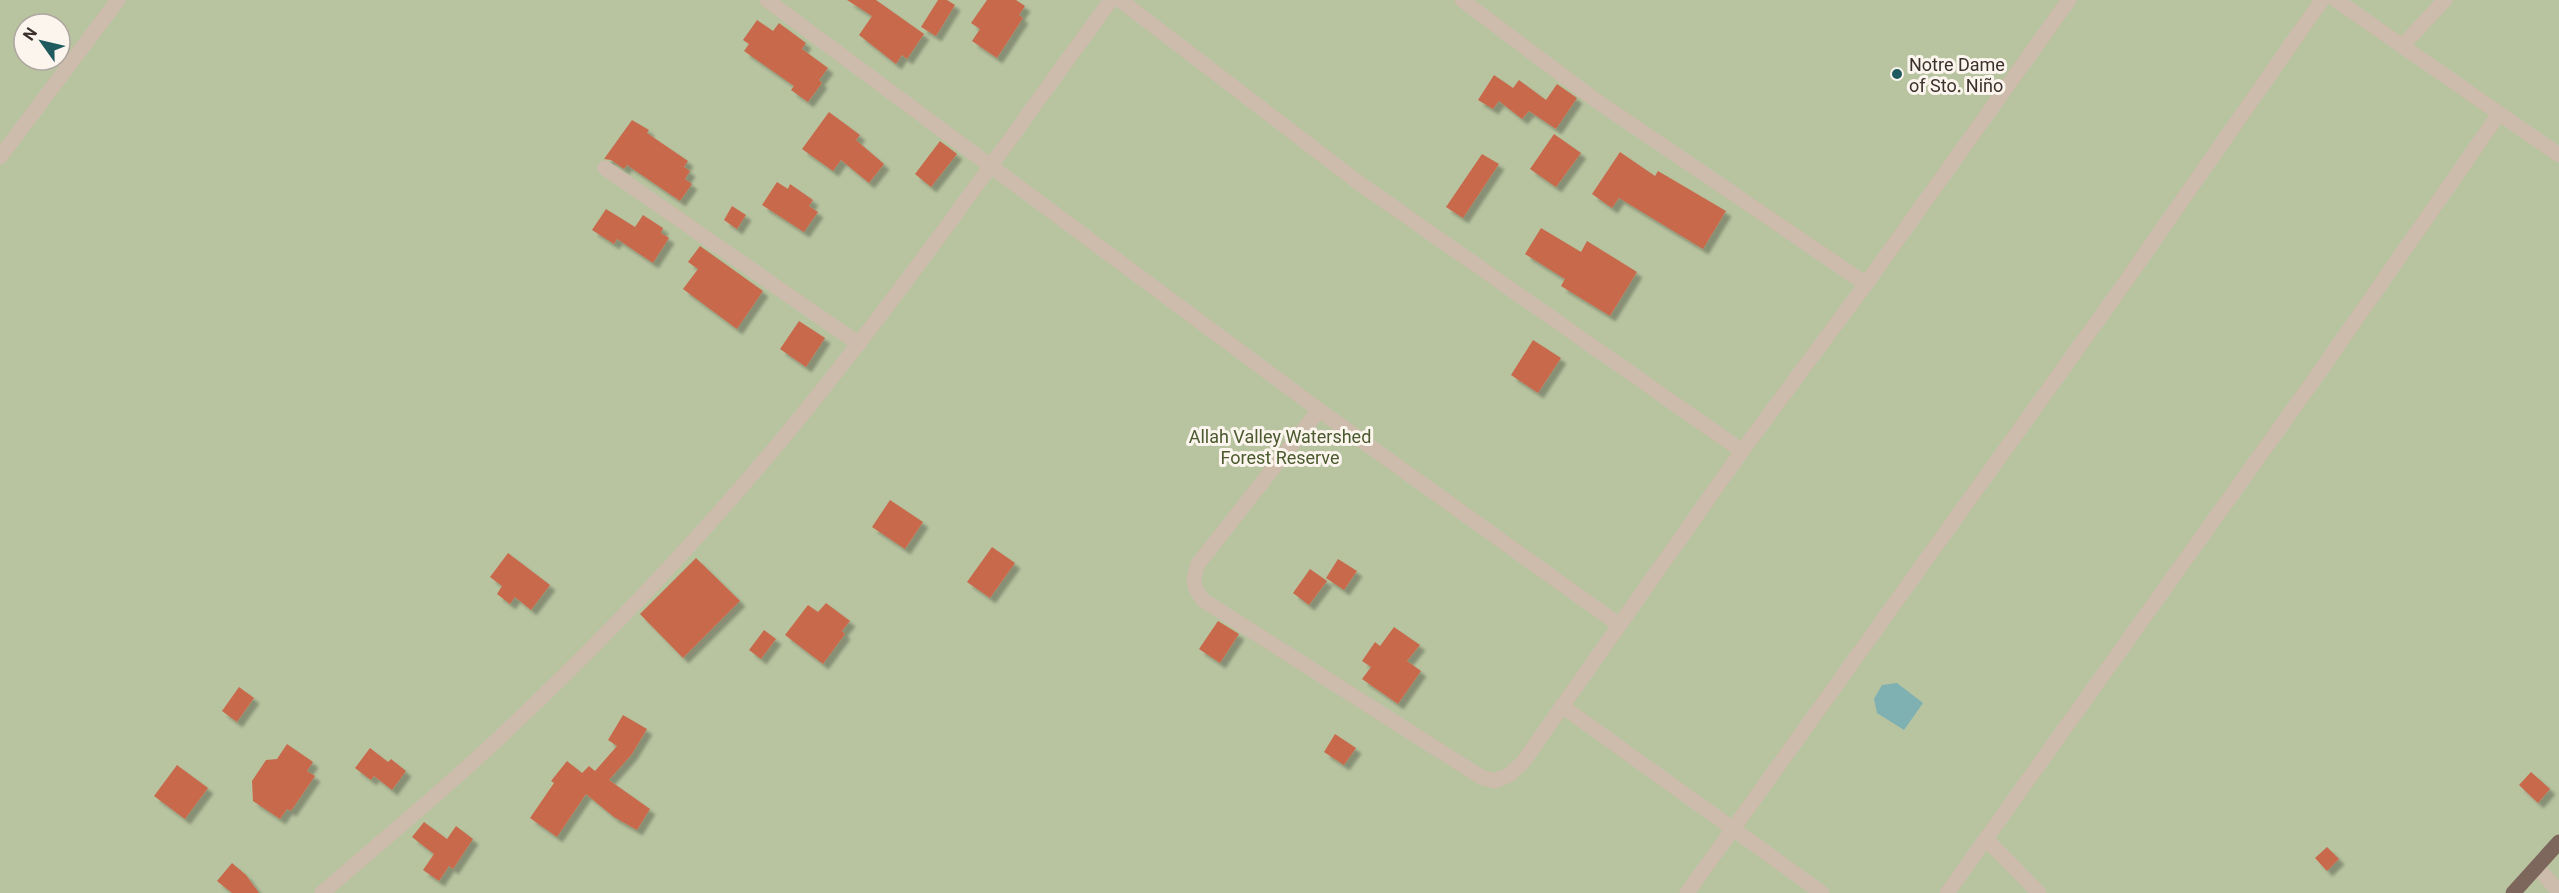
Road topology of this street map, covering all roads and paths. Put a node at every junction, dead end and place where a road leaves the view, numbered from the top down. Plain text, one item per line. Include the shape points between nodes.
1 (118, 0) edge
2 (767, 0) edge
3 (1111, 0) edge
4 (1120, 0) edge
5 (1462, 0) edge
6 (2069, 0) edge
7 (2322, 0) edge
8 (2336, 0) edge
9 (2445, 0) edge
10 (2402, 46) junction
11 (2499, 114) junction
12 (2559, 155) edge
13 (0, 157) edge
14 (990, 165) junction
15 (605, 168) dead end
16 (1866, 284) junction
17 (859, 344) junction
18 (1319, 410) junction
19 (1742, 451) junction
20 (1618, 624) junction
21 (1562, 706) junction
22 (1732, 829) junction
23 (1986, 839) junction
24 (2559, 842) edge
25 (2537, 867) junction
26 (2559, 892) edge
27 (322, 893) edge
28 (1687, 893) edge
29 (1822, 893) edge
30 (1947, 893) edge
31 (2038, 893) edge
32 (2513, 893) edge

1 - 13 street
2 - 14 street
3 - 14 street
4 - 19 street via 1359,183
5 - 16 street via 1594,99
6 - 16 street
7 - 22 street via 2114,298
8 - 10 street
9 - 10 street
10 - 11 street
11 - 12 street
11 - 23 street
14 - 17 street
14 - 18 street
15 - 17 street
16 - 19 street
17 - 27 street via 736,492 622,616 485,751
18 - 20 street
18 - 21 street via 1198,564 1193,577 1195,590 1203,600 1481,777 1494,781 1509,775 1523,762
19 - 20 street
20 - 21 street
21 - 22 street
22 - 28 street
22 - 29 street
23 - 30 street
23 - 31 street
24 - 25 main road
25 - 26 street
25 - 32 main road

